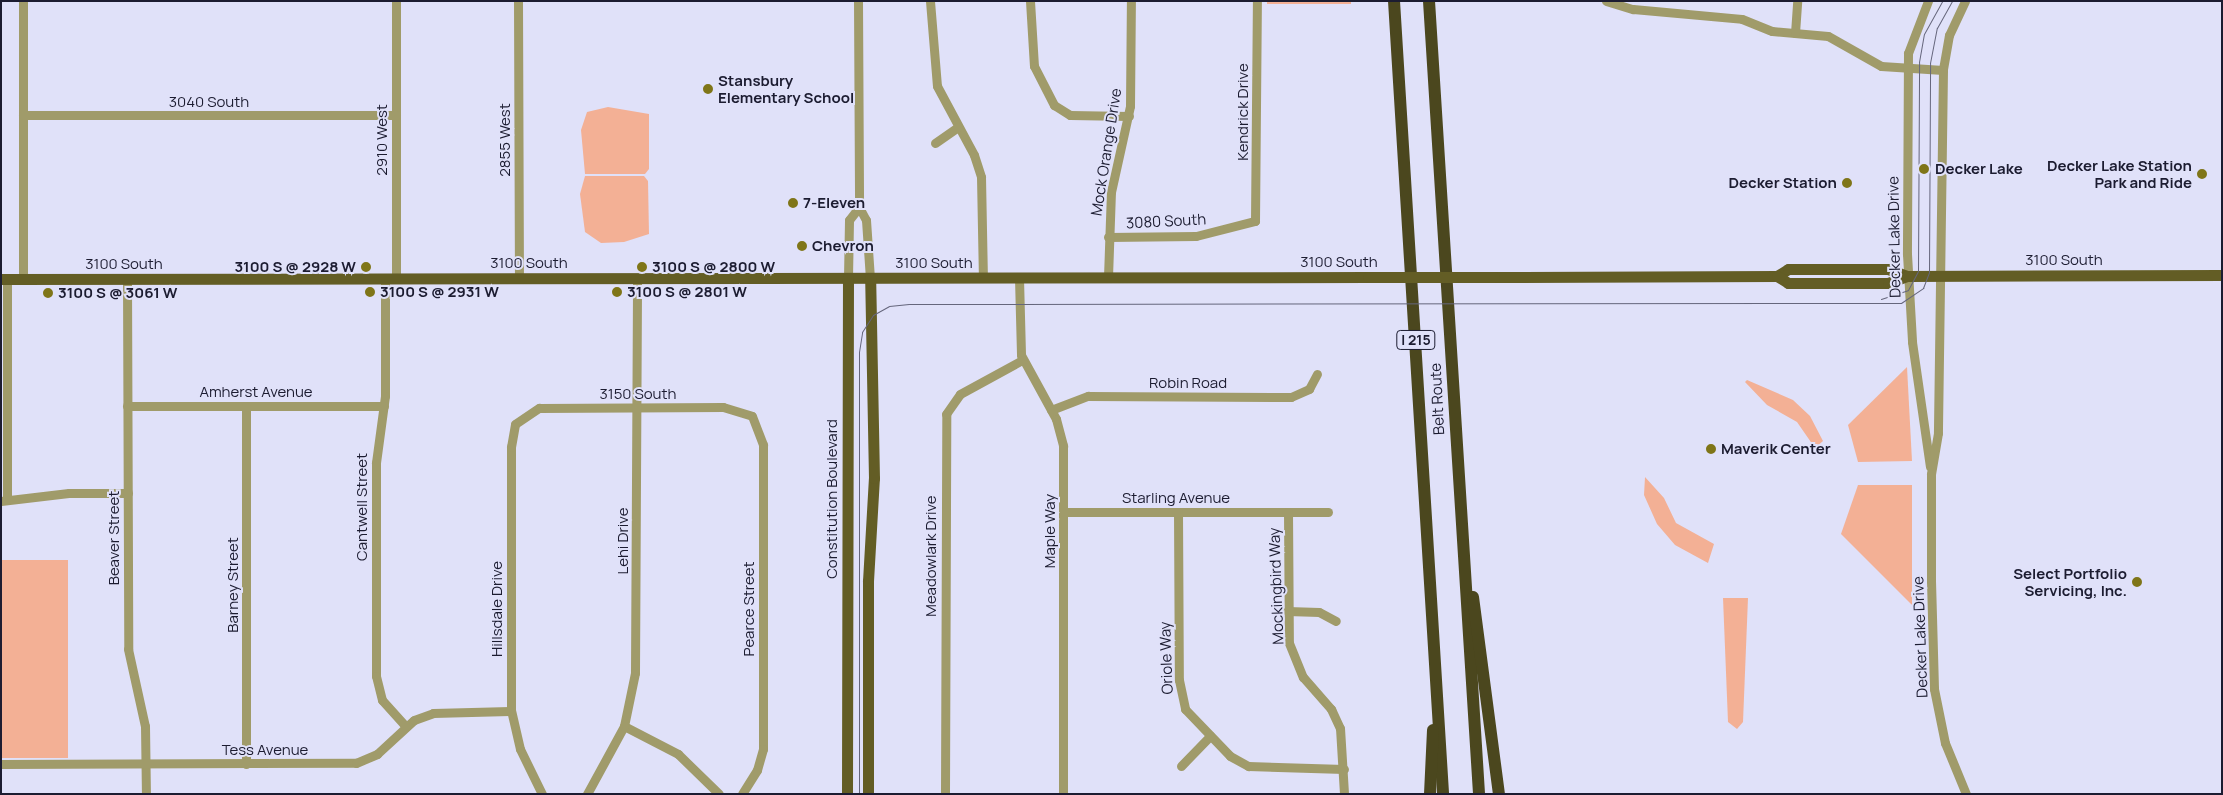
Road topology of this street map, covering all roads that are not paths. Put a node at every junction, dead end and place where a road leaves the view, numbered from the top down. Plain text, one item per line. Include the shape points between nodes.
1 (23, 1) edge
2 (396, 1) edge
3 (518, 1) edge
4 (858, 1) edge
5 (930, 1) edge
6 (1030, 1) edge
7 (1131, 1) edge
8 (1257, 1) edge
9 (1394, 1) edge
10 (1429, 1) edge
11 (1606, 1) edge
12 (1797, 1) edge
13 (1928, 1) edge
14 (1965, 1) edge
15 (1795, 34) junction
16 (1907, 69) junction
17 (1943, 70) junction
18 (23, 115) junction
19 (396, 115) junction
20 (1129, 116) junction
21 (958, 127) junction
22 (935, 143) dead end
23 (859, 207) junction
24 (1254, 223) joint
25 (1108, 237) junction
26 (1939, 275) junction
27 (2222, 275) edge
28 (1907, 276) junction
29 (391, 278) junction
30 (519, 278) junction
31 (637, 278) junction
32 (848, 278) junction
33 (870, 278) junction
34 (984, 278) junction
35 (1019, 278) junction
36 (1108, 278) junction
37 (4, 279) edge
38 (23, 279) junction
39 (127, 279) junction
40 (1022, 360) junction
41 (1317, 374) dead end
42 (127, 406) junction
43 (246, 406) junction
44 (384, 406) junction
45 (637, 407) junction
46 (1051, 410) junction
47 (519, 419) joint
48 (757, 421) joint
49 (1931, 474) junction
50 (128, 493) junction
51 (4, 500) edge
52 (1064, 512) junction
53 (1178, 512) junction
54 (1288, 512) junction
55 (1328, 512) dead end
56 (1463, 553) junction
57 (1288, 611) junction
58 (1336, 621) dead end
59 (1437, 678) junction
60 (511, 711) junction
61 (624, 726) junction
62 (406, 727) junction
63 (1210, 736) junction
64 (1, 764) edge
65 (146, 764) junction
66 (246, 764) junction
67 (1181, 766) dead end
68 (1344, 769) junction
69 (146, 794) edge
70 (542, 794) edge
71 (587, 794) edge
72 (719, 794) edge
73 (742, 794) edge
74 (847, 794) edge
75 (868, 794) edge
76 (944, 794) edge
77 (1064, 794) edge
78 (1344, 794) edge
79 (1430, 794) edge
80 (1444, 794) edge
81 (1479, 794) edge
82 (1499, 794) edge
83 (1966, 794) edge

1 - 18 street
2 - 19 street, 2910 West
3 - 30 street, 2855 West
4 - 23 street, Constitution Boulevard
5 - 21 street via 935,76 944,105
6 - 20 street via 1034,66 1054,105 1070,115
7 - 20 street, Mock Orange Drive
8 - 24 street, Kendrick Drive
9 - 59 highway, Belt Route / I 215
10 - 56 highway, Belt Route / I 215
11 - 15 street via 1633,9 1742,19 1772,31
12 - 15 street
13 - 16 street, Decker Lake Drive via 1912,34
14 - 17 street, Decker Lake Drive via 1948,35
15 - 16 street via 1839,40 1870,62
16 - 17 street
16 - 28 street, Decker Lake Drive
17 - 26 street, Decker Lake Drive
18 - 19 street, 3040 South
18 - 38 street
19 - 29 street, 2910 West
20 - 25 street, Mock Orange Drive via 1111,192
21 - 22 street
21 - 34 street via 974,155 983,187
23 - 32 street, Constitution Boulevard via 849,220
23 - 33 street, Constitution Boulevard via 866,220
24 - 25 street, 3080 South via 1196,236
25 - 36 street, Mock Orange Drive
26 - 27 main road, 3100 South
26 - 28 main road, 3100 South
26 - 49 street, Decker Lake Drive via 1938,433
28 - 36 main road, 3100 South, bridge via 1888,283 1788,283 1777,276
28 - 49 street, Decker Lake Drive
29 - 30 main road, 3100 South
29 - 39 main road, 3100 South
29 - 44 street, Cantwell Street
30 - 31 main road, 3100 South
31 - 32 main road, 3100 South
31 - 45 street, Lehi Drive
32 - 33 main road, 3100 South
32 - 74 main road, Constitution Boulevard
33 - 34 main road, 3100 South
33 - 75 main road, Constitution Boulevard via 874,478 868,590
34 - 35 main road, 3100 South
35 - 36 main road, 3100 South
35 - 40 street, Maple Way
37 - 38 main road, 3100 South
37 - 51 street
38 - 39 main road, 3100 South
39 - 42 street, Beaver Street
40 - 46 street, Maple Way
40 - 76 street, Meadowlark Drive via 960,394 946,414
41 - 46 street, Robin Road via 1309,389 1291,397 1088,396
42 - 43 street, Amherst Avenue
42 - 50 street, Beaver Street
43 - 44 street, Amherst Avenue
43 - 66 street, Barney Street
44 - 62 street, Cantwell Street via 376,454 376,684 382,700
45 - 47 street, 3150 South via 539,408
45 - 48 street, 3150 South via 731,408
45 - 61 street, Lehi Drive via 637,656
46 - 52 street, Maple Way via 1063,446
47 - 60 street, Hillsdale Drive via 511,447
48 - 73 street, Pearce Street via 763,445 763,740 757,770
49 - 83 street, Decker Lake Drive via 1934,689 1945,743
50 - 51 street via 62,493
50 - 65 street, Beaver Street via 128,660 145,726
52 - 53 street, Starling Avenue
52 - 77 street, Maple Way
53 - 54 street, Starling Avenue
53 - 63 street, Oriole Way via 1179,690 1185,709
54 - 55 street, Starling Avenue
54 - 57 street, Mockingbird Way
56 - 81 highway, Belt Route / I 215
56 - 82 highway via 1485,670
57 - 58 street via 1319,612
57 - 68 street, Mockingbird Way via 1292,656 1303,677 1336,718
59 - 79 highway
59 - 80 highway, Belt Route / I 215
60 - 62 street, Tess Avenue via 434,712
60 - 70 street, Hillsdale Drive via 520,749
61 - 71 street, Lehi Drive
61 - 72 street via 678,754
62 - 66 street, Tess Avenue via 384,750 356,763
63 - 67 street
63 - 68 street, Oriole Way via 1236,760 1256,768
64 - 65 street, Tess Avenue
65 - 66 street, Tess Avenue
65 - 69 street, Beaver Street
68 - 78 street, Mockingbird Way

